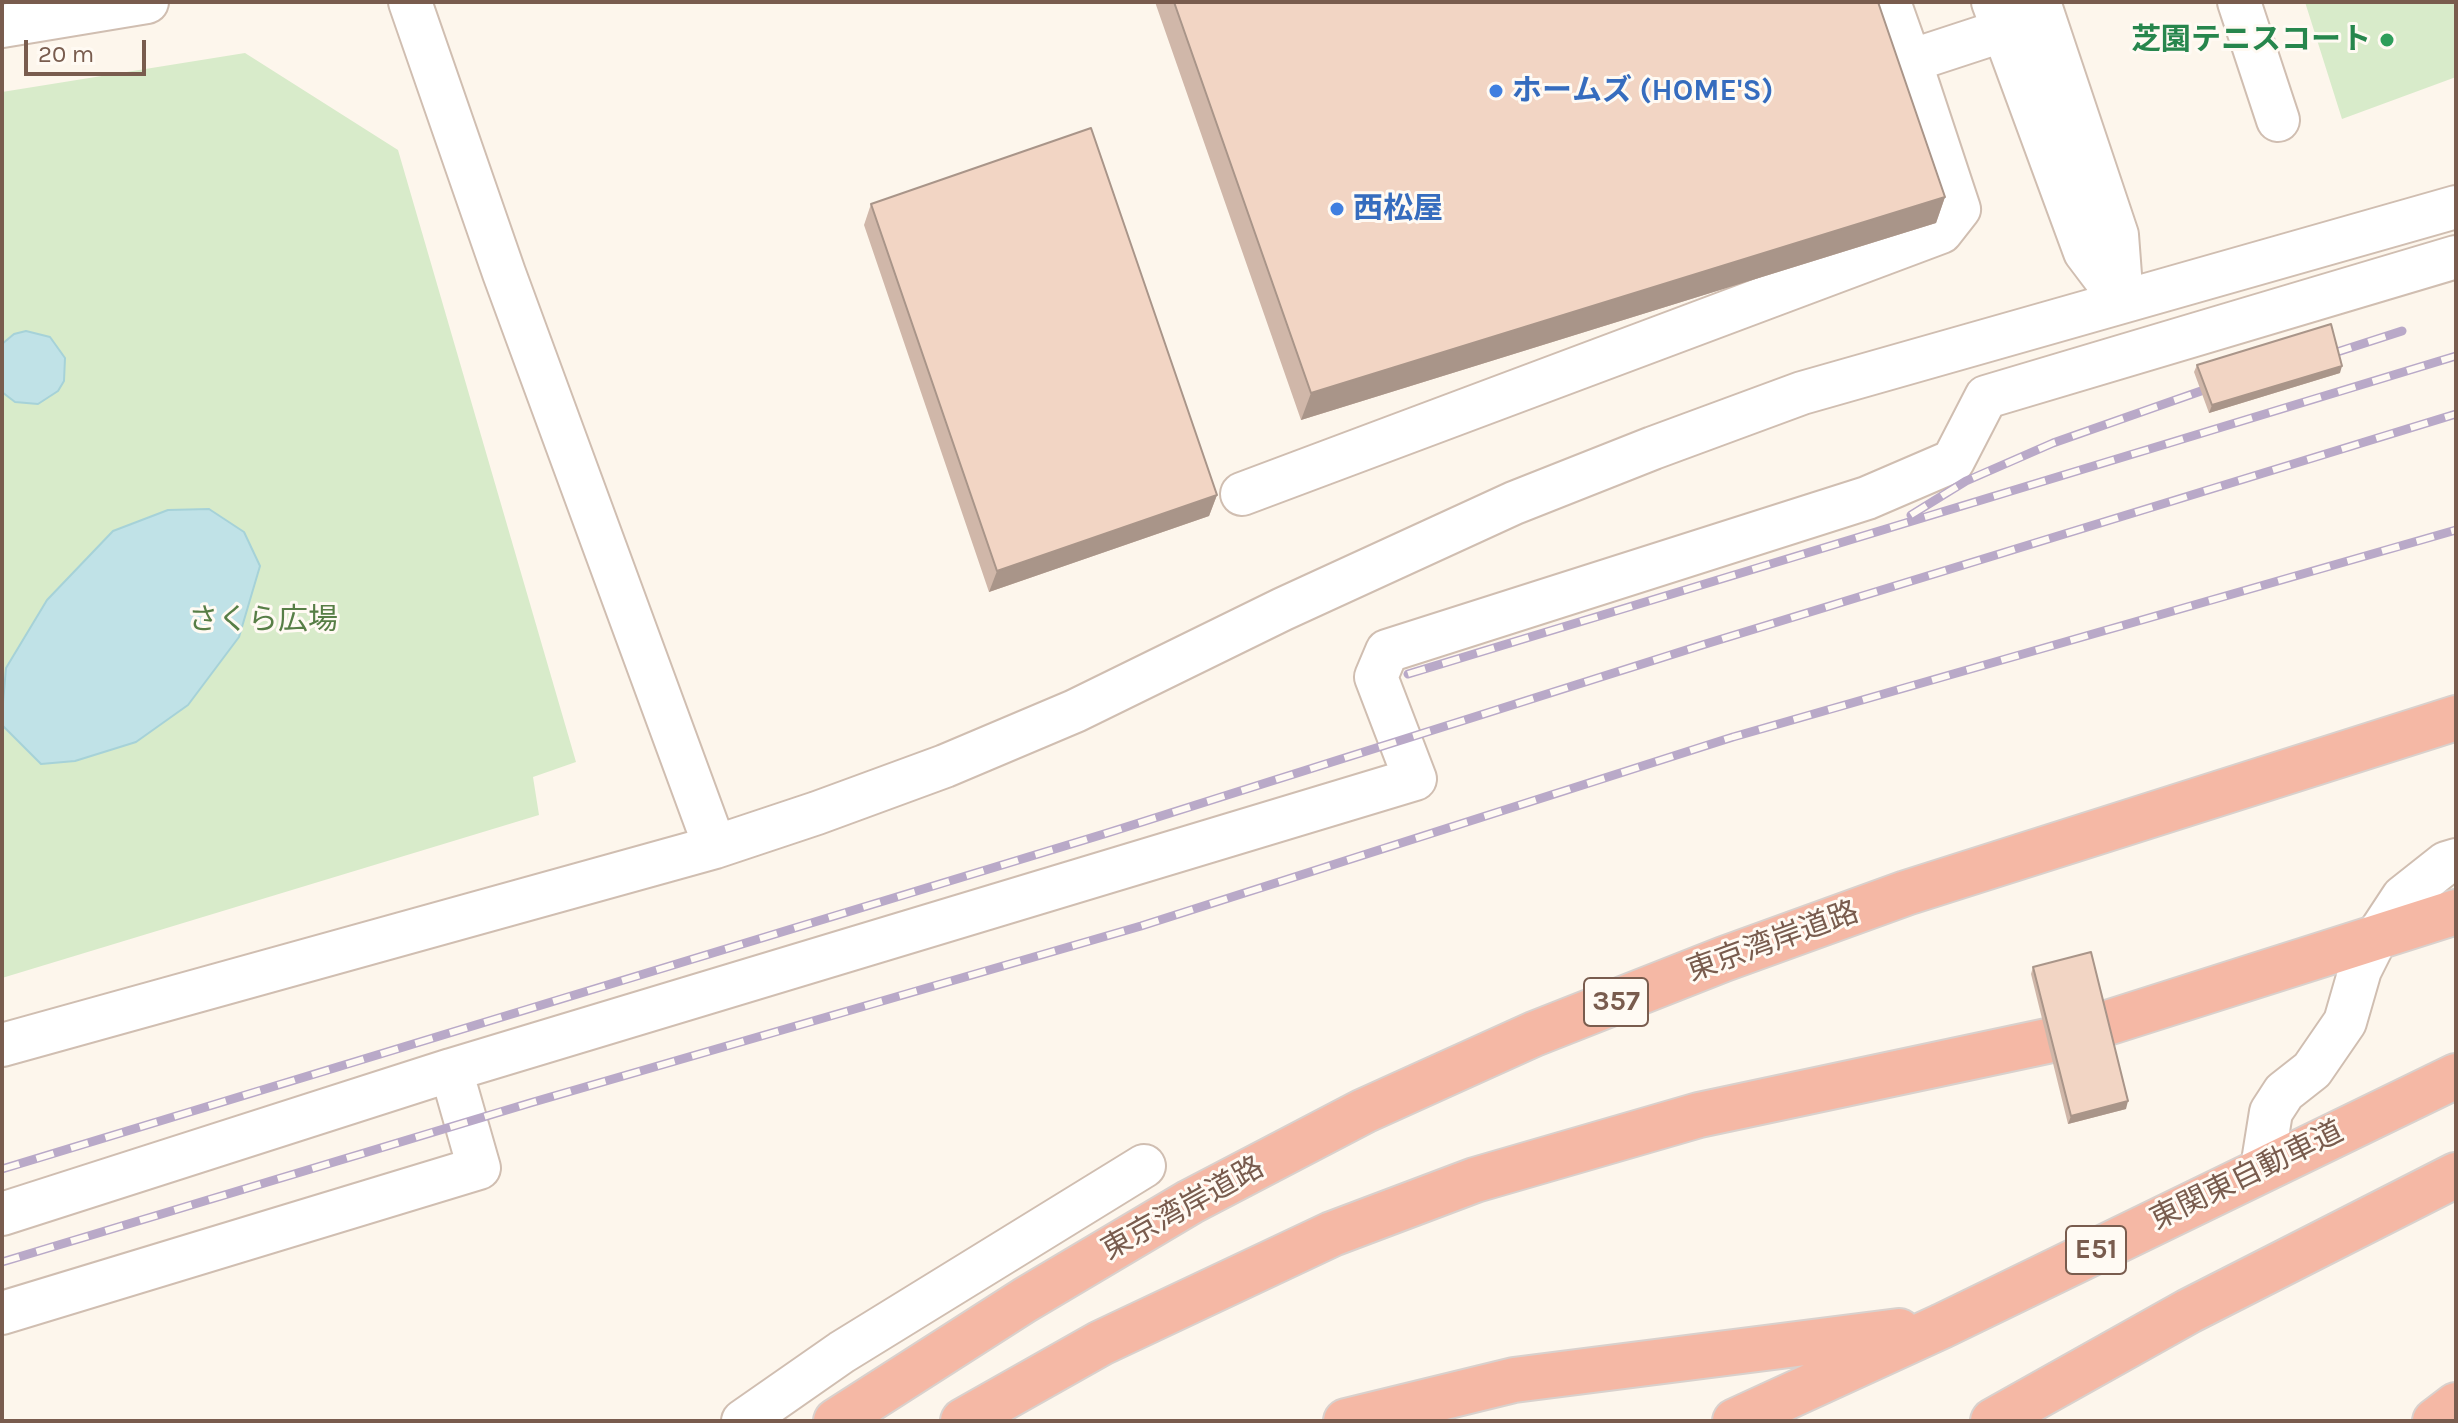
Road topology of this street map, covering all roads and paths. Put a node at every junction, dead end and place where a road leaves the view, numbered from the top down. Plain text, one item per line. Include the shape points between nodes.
1 (147, 2) edge
2 (410, 2) edge
3 (1889, 2) edge
4 (2239, 2) edge
5 (2041, 10) edge
6 (1997, 16) edge
7 (2, 26) edge
8 (1910, 61) junction
9 (2278, 120) dead end
10 (2456, 207) edge
11 (2456, 257) edge
12 (2122, 301) junction
13 (1242, 494) dead end
14 (2456, 718) edge
15 (715, 847) junction
16 (2456, 860) edge
17 (2456, 912) edge
18 (2376, 938) junction
19 (2104, 1024) edge
20 (2047, 1041) edge
21 (2, 1045) edge
22 (451, 1070) junction
23 (2456, 1076) edge
24 (1144, 1166) dead end
25 (2262, 1168) junction
26 (2456, 1175) edge
27 (2, 1214) edge
28 (2, 1313) edge
29 (1942, 1326) junction
30 (2456, 1405) edge
31 (743, 1421) edge
32 (836, 1421) edge
33 (963, 1421) edge
34 (1346, 1421) edge
35 (1735, 1421) edge
36 (1993, 1421) edge
37 (2435, 1421) edge

1 - 7 street
2 - 15 street
3 - 8 street
4 - 9 street
5 - 6 street
5 - 12 street via 2117,235
6 - 8 street
6 - 12 street via 2085,252
8 - 13 street via 1959,209 1941,232
10 - 12 street
11 - 22 street via 1986,397 1953,461 1881,492 1387,651 1376,677 1415,779
12 - 15 street via 1802,393 1653,448 1514,503 945,766
14 - 32 highway, 東京湾岸道路 / 357 via 1906,893 1534,1034 1364,1111 1190,1202
15 - 21 street
16 - 18 street via 2403,897
17 - 18 highway
18 - 19 highway
18 - 25 street via 2345,1022 2312,1070 2284,1092 2271,1112
20 - 33 highway via 1699,1115 1475,1180 1332,1234 1101,1343
22 - 27 street
22 - 28 street via 479,1168
23 - 25 highway, 東関東自動車道 / E51
24 - 31 street via 842,1352
25 - 29 highway, 東関東自動車道 / E51
26 - 36 highway via 2189,1311
29 - 34 highway via 1514,1380
29 - 35 highway, 東関東自動車道 / E51
30 - 37 highway

